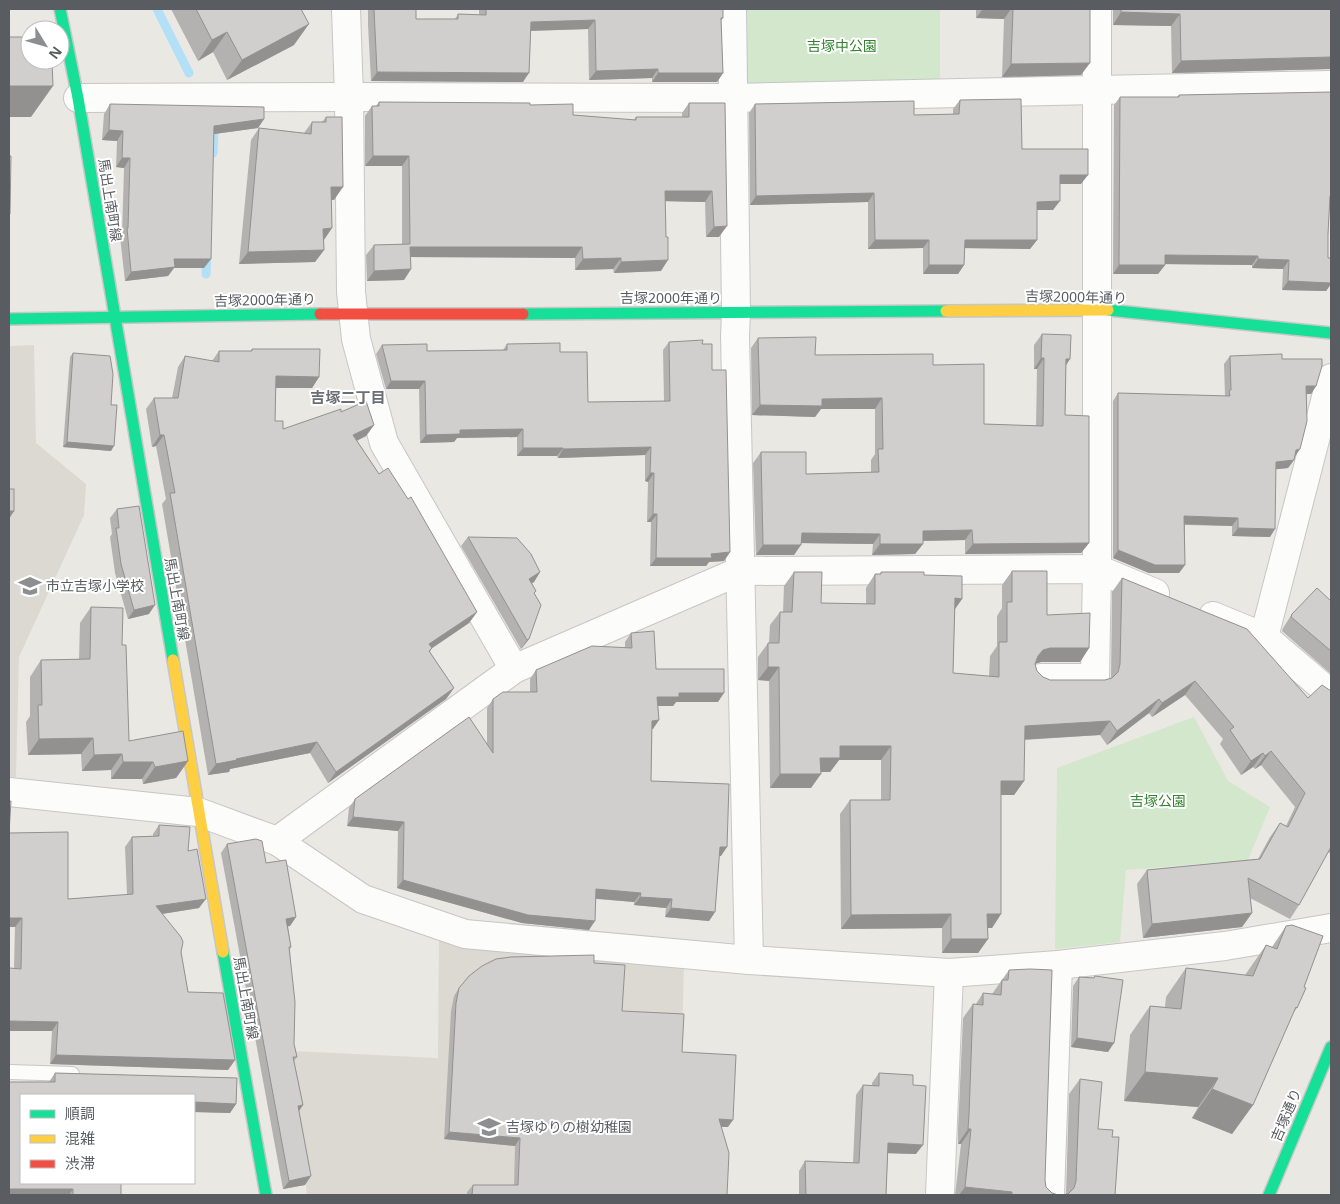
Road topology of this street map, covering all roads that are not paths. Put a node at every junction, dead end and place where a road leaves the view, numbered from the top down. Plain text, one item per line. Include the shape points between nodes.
1 (60, 9) edge
2 (346, 9) edge
3 (732, 9) edge
4 (1097, 9) edge
5 (1331, 86) edge
6 (1097, 89) junction
7 (349, 97) junction
8 (78, 98) junction
9 (733, 98) junction
10 (1098, 309) junction
11 (736, 313) junction
12 (352, 314) junction
13 (115, 316) junction
14 (9, 318) edge
15 (1331, 333) edge
16 (1331, 378) edge
17 (1097, 569) junction
18 (740, 571) junction
19 (1264, 637) junction
20 (514, 669) junction
21 (1041, 678) edge
22 (1331, 694) edge
23 (9, 792) edge
24 (198, 812) junction
25 (277, 841) junction
26 (1331, 928) edge
27 (749, 960) junction
28 (1058, 965) junction
29 (949, 973) junction
30 (1331, 1047) edge
31 (9, 1072) edge
32 (88, 1074) edge
33 (266, 1195) edge
34 (940, 1195) edge
35 (1050, 1195) edge
36 (1269, 1195) edge

1 - 8 main road, 馬出上南町線
2 - 7 street
3 - 9 street
4 - 6 street
5 - 6 street
6 - 9 street
6 - 10 street
7 - 8 street
7 - 9 street
7 - 12 street
8 - 13 main road, 馬出上南町線
9 - 11 street
10 - 11 main road, 吉塚2000年通り
10 - 15 main road, 吉塚2000年通り
10 - 17 street
11 - 12 main road, 吉塚2000年通り
11 - 18 street
12 - 13 main road, 吉塚2000年通り
12 - 20 street via 384,443
13 - 14 main road, 吉塚2000年通り
13 - 24 main road, 馬出上南町線
16 - 19 street
17 - 18 street
17 - 19 street
17 - 21 street via 1095,678
18 - 20 street
18 - 27 street
19 - 22 street
20 - 25 street
23 - 24 street
24 - 25 street
24 - 33 main road, 馬出上南町線 via 240,1079
25 - 27 street via 363,899 464,934
26 - 28 street via 1225,946
27 - 29 street
28 - 29 street
28 - 35 street
29 - 34 street
30 - 36 main road, 吉塚通り
31 - 32 lane

